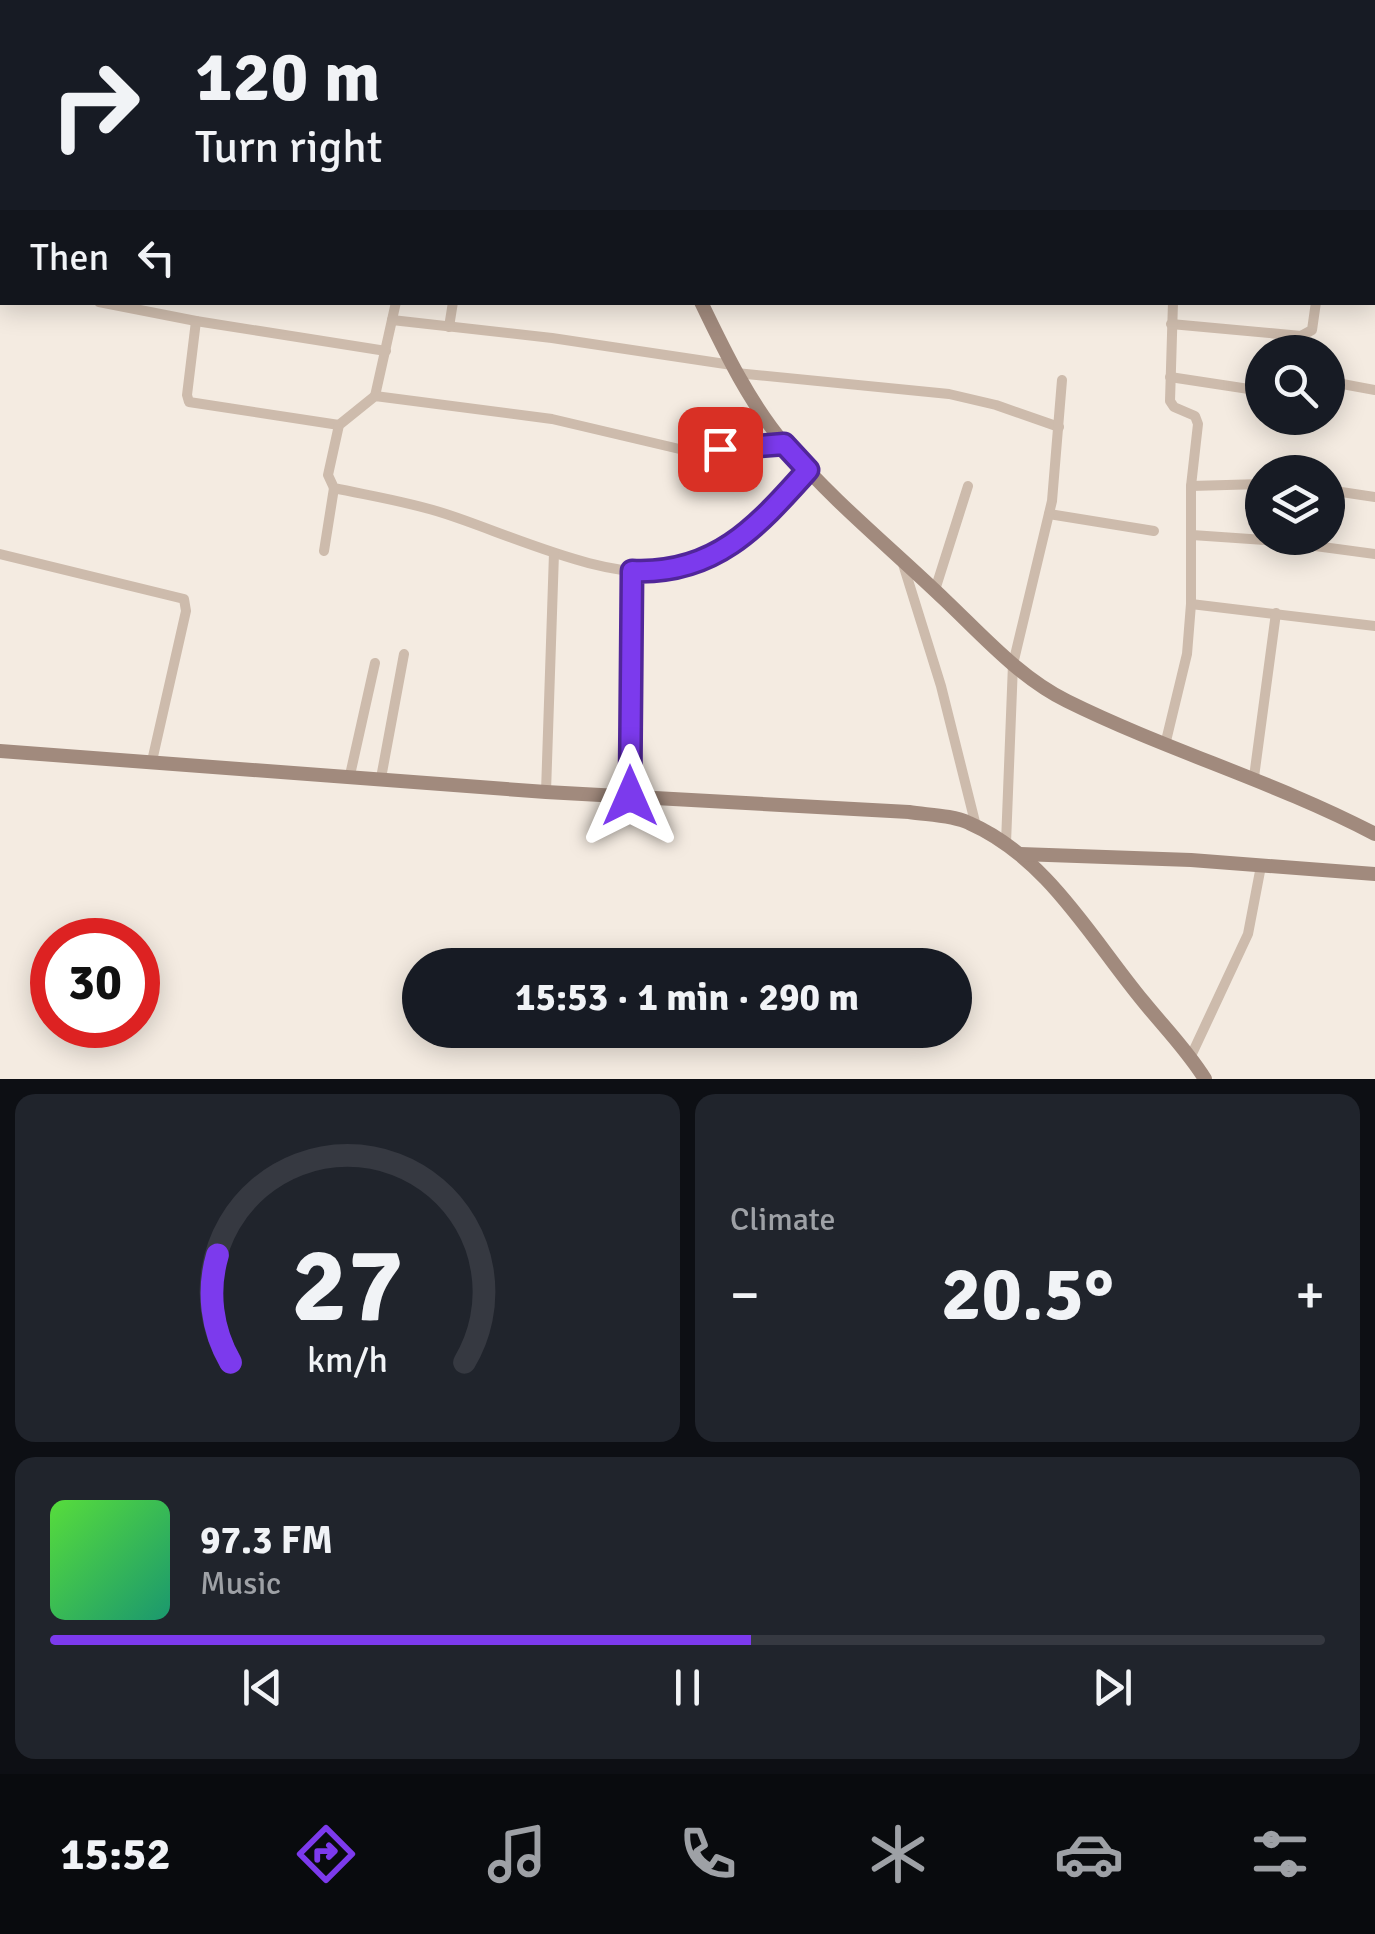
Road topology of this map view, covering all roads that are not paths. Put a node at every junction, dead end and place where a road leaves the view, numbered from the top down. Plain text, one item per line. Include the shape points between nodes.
1 (114, 305) edge
2 (395, 305) edge
3 (453, 305) edge
4 (702, 305) edge
5 (1173, 305) edge
6 (1316, 305) edge
7 (392, 320) junction
8 (196, 322) junction
9 (1170, 324) junction
10 (450, 326) junction
11 (386, 351) junction
12 (734, 369) junction
13 (1170, 377) junction
14 (1062, 380) dead end
15 (1345, 383) edge
16 (1245, 389) edge
17 (1375, 390) edge
18 (374, 396) junction
19 (339, 425) junction
20 (1059, 427) junction
21 (784, 444) junction
22 (808, 470) junction
23 (1245, 484) edge
24 (968, 486) dead end
25 (1192, 486) junction
26 (334, 488) junction
27 (1345, 493) edge
28 (1375, 497) edge
29 (1049, 514) junction
30 (1154, 530) dead end
31 (1192, 536) junction
32 (324, 552) dead end
33 (554, 553) junction
34 (0, 554) edge
35 (1375, 554) edge
36 (903, 564) junction
37 (632, 571) junction
38 (936, 590) junction
39 (1192, 604) junction
40 (1276, 614) junction
41 (1375, 626) edge
42 (404, 654) dead end
43 (375, 663) dead end
44 (1013, 664) junction
45 (1165, 744) junction
46 (0, 751) edge
47 (152, 761) junction
48 (350, 775) junction
49 (1254, 777) junction
50 (381, 778) junction
51 (546, 792) junction
52 (630, 796) junction
53 (976, 826) junction
54 (1375, 834) edge
55 (1006, 843) junction
56 (1020, 854) junction
57 (1260, 866) junction
58 (1375, 874) edge
59 (1191, 1056) junction
60 (1205, 1079) edge

1 - 8 street
2 - 7 street
3 - 10 street
4 - 12 main road
5 - 9 street
6 - 9 street via 1312,330 1301,336
7 - 10 street
7 - 11 street
8 - 11 street
8 - 19 street via 189,402
9 - 13 street
10 - 12 street
11 - 18 street
12 - 20 street via 948,394
12 - 21 main road
13 - 16 street
13 - 25 street via 1171,405 1198,420
14 - 20 street
15 - 17 street
18 - 19 street
18 - 21 street via 552,420 688,451
19 - 26 street via 328,476
20 - 29 street
21 - 22 main road
22 - 36 main road
22 - 37 street via 757,527 726,548 674,570
23 - 25 street
24 - 38 street
25 - 31 street
26 - 32 street
26 - 33 street via 442,512
27 - 28 street
29 - 30 street
29 - 44 street
31 - 35 street
31 - 39 street
33 - 37 street
33 - 51 street
34 - 47 street via 184,599
36 - 38 main road
36 - 53 street
37 - 52 street
38 - 44 main road
39 - 40 street
39 - 45 street
40 - 41 street
40 - 49 street
42 - 50 street
43 - 48 street
44 - 45 main road via 1067,701
44 - 55 street
45 - 49 main road
46 - 47 main road
47 - 48 main road
48 - 50 main road
49 - 54 main road
50 - 51 main road
51 - 52 main road
52 - 53 main road via 910,812
53 - 55 main road
55 - 56 main road
56 - 57 main road
56 - 59 main road
57 - 58 main road
57 - 59 street via 1248,934
59 - 60 main road

